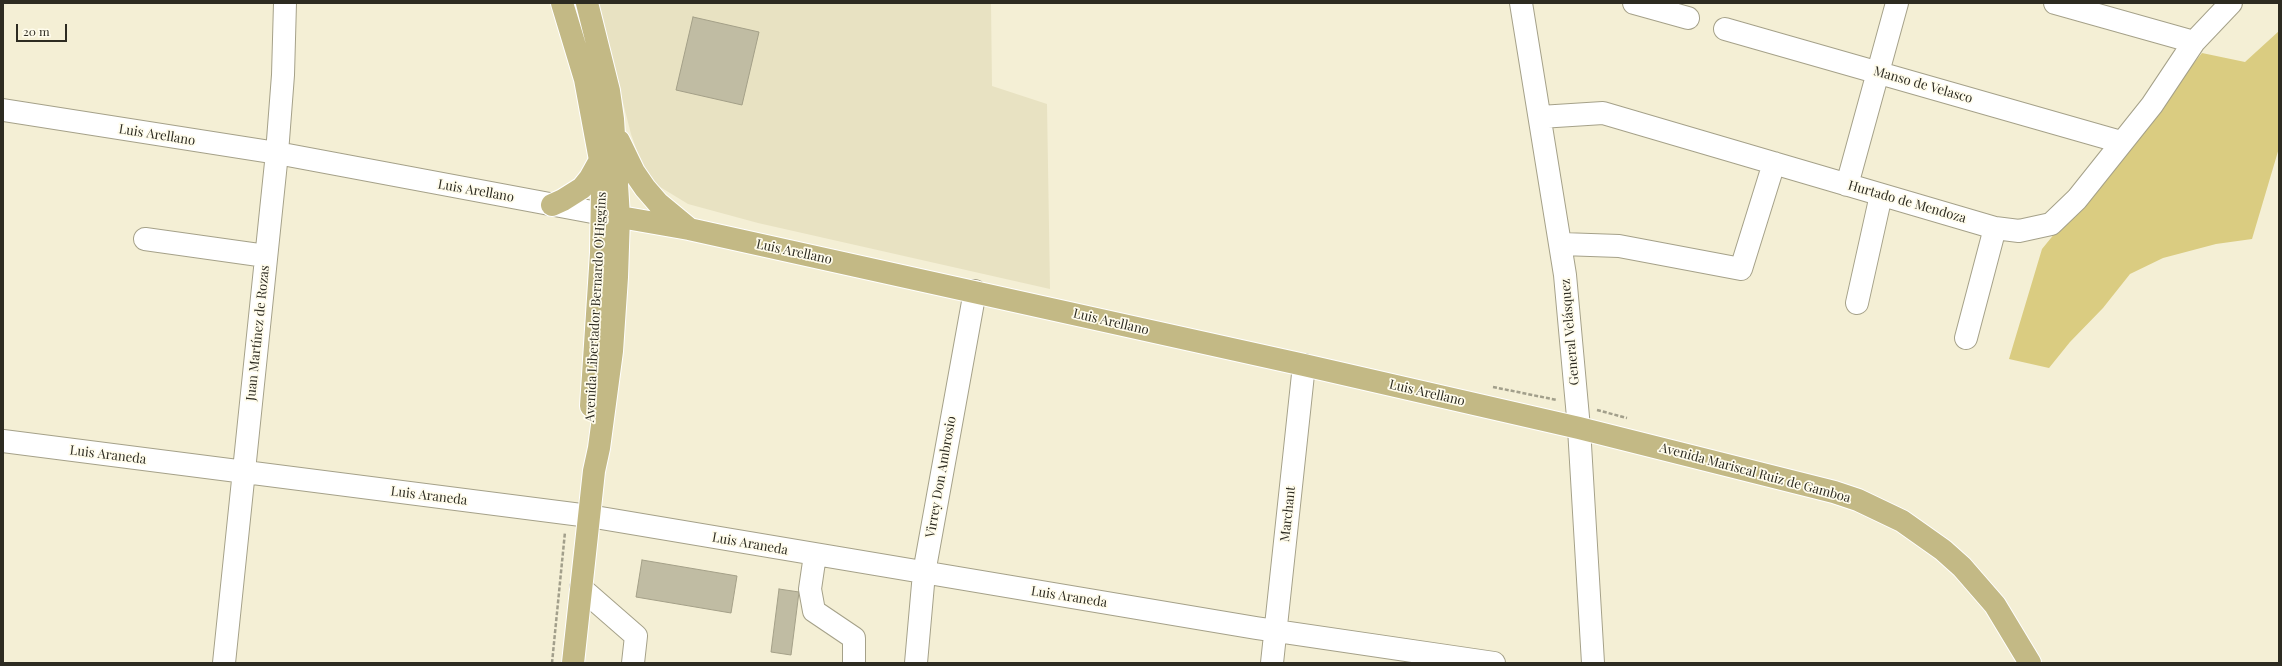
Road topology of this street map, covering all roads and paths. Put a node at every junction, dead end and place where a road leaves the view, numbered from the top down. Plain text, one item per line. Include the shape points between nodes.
1 (285, 3) edge
2 (562, 3) edge
3 (587, 3) edge
4 (1521, 3) edge
5 (1634, 3) edge
6 (1897, 3) edge
7 (2055, 3) edge
8 (2231, 3) edge
9 (1688, 18) dead end
10 (1725, 29) dead end
11 (2194, 42) junction
12 (1878, 72) junction
13 (3, 110) edge
14 (1540, 117) junction
15 (613, 120) junction
16 (2121, 142) junction
17 (277, 154) junction
18 (600, 160) junction
19 (1774, 164) junction
20 (1847, 185) junction
21 (1881, 195) junction
22 (552, 204) junction
23 (611, 216) junction
24 (1995, 228) junction
25 (690, 229) junction
26 (145, 239) dead end
27 (1562, 244) junction
28 (266, 256) junction
29 (975, 292) junction
30 (1857, 302) dead end
31 (1966, 338) dead end
32 (1304, 365) junction
33 (1579, 428) junction
34 (3, 441) edge
35 (243, 473) junction
36 (567, 514) junction
37 (589, 516) junction
38 (815, 555) junction
39 (924, 573) junction
40 (581, 588) junction
41 (1275, 632) junction
42 (1442, 659) edge
43 (224, 663) edge
44 (552, 663) edge
45 (573, 663) edge
46 (634, 663) edge
47 (854, 663) edge
48 (916, 663) edge
49 (1272, 663) edge
50 (1494, 663) edge
51 (1593, 663) edge
52 (2030, 663) edge

1 - 17 street, Juan Martínez de Rozas
2 - 18 main road, Avenida Libertador Bernardo O'Higgins via 585,79
3 - 15 main road, Avenida Libertador Bernardo O'Higgins via 600,50
4 - 14 street, General Velásquez
5 - 9 street
6 - 12 street
7 - 11 street
8 - 11 street, Hurtado de Mendoza
10 - 12 street, Manso de Velasco
11 - 16 street, Hurtado de Mendoza via 2152,105
12 - 16 street, Manso de Velasco
12 - 20 street
13 - 17 street, Luis Arellano
14 - 19 street, Hurtado de Mendoza via 1603,113
14 - 27 street, General Velásquez
15 - 23 main road, Avenida Libertador Bernardo O'Higgins
15 - 25 main road via 625,156 645,188 668,213
16 - 24 street, Hurtado de Mendoza via 2077,199 2051,224 2019,231
17 - 22 street, Luis Arellano
17 - 28 street, Juan Martínez de Rozas
18 - 22 main road via 582,188
18 - 23 main road, Avenida Libertador Bernardo O'Higgins
19 - 20 street, Hurtado de Mendoza
19 - 27 street via 1741,269 1619,246
20 - 21 street, Hurtado de Mendoza
21 - 24 street, Hurtado de Mendoza
21 - 30 street
22 - 23 street, Luis Arellano
23 - 25 main road, Luis Arellano
23 - 37 main road, Avenida Libertador Bernardo O'Higgins via 591,408 594,471
24 - 31 street
25 - 29 main road, Luis Arellano
26 - 28 street
27 - 33 street, General Velásquez
28 - 35 street, Juan Martínez de Rozas
29 - 32 main road, Luis Arellano
29 - 39 street, Virrey Don Ambrosio
32 - 33 main road, Luis Arellano
32 - 41 street, Marchant
33 - 51 street, General Velásquez
33 - 52 main road, Avenida Mariscal Ruiz de Gamboa via 1834,492 1891,516 1923,535 1962,567 1995,605
34 - 35 street, Luis Araneda
35 - 36 street, Luis Araneda
35 - 43 street, Juan Martínez de Rozas
36 - 37 street, Luis Araneda
36 - 44 path
37 - 38 street, Luis Araneda
37 - 40 main road, Avenida Libertador Bernardo O'Higgins
38 - 39 street, Luis Araneda
38 - 47 street via 810,589 814,611 854,638
39 - 41 street, Luis Araneda
39 - 48 street, Virrey Don Ambrosio
40 - 45 main road, Avenida Libertador Bernardo O'Higgins
40 - 46 street via 636,636
41 - 42 street, Luis Araneda
41 - 49 street, Marchant
42 - 50 street, Luis Araneda

